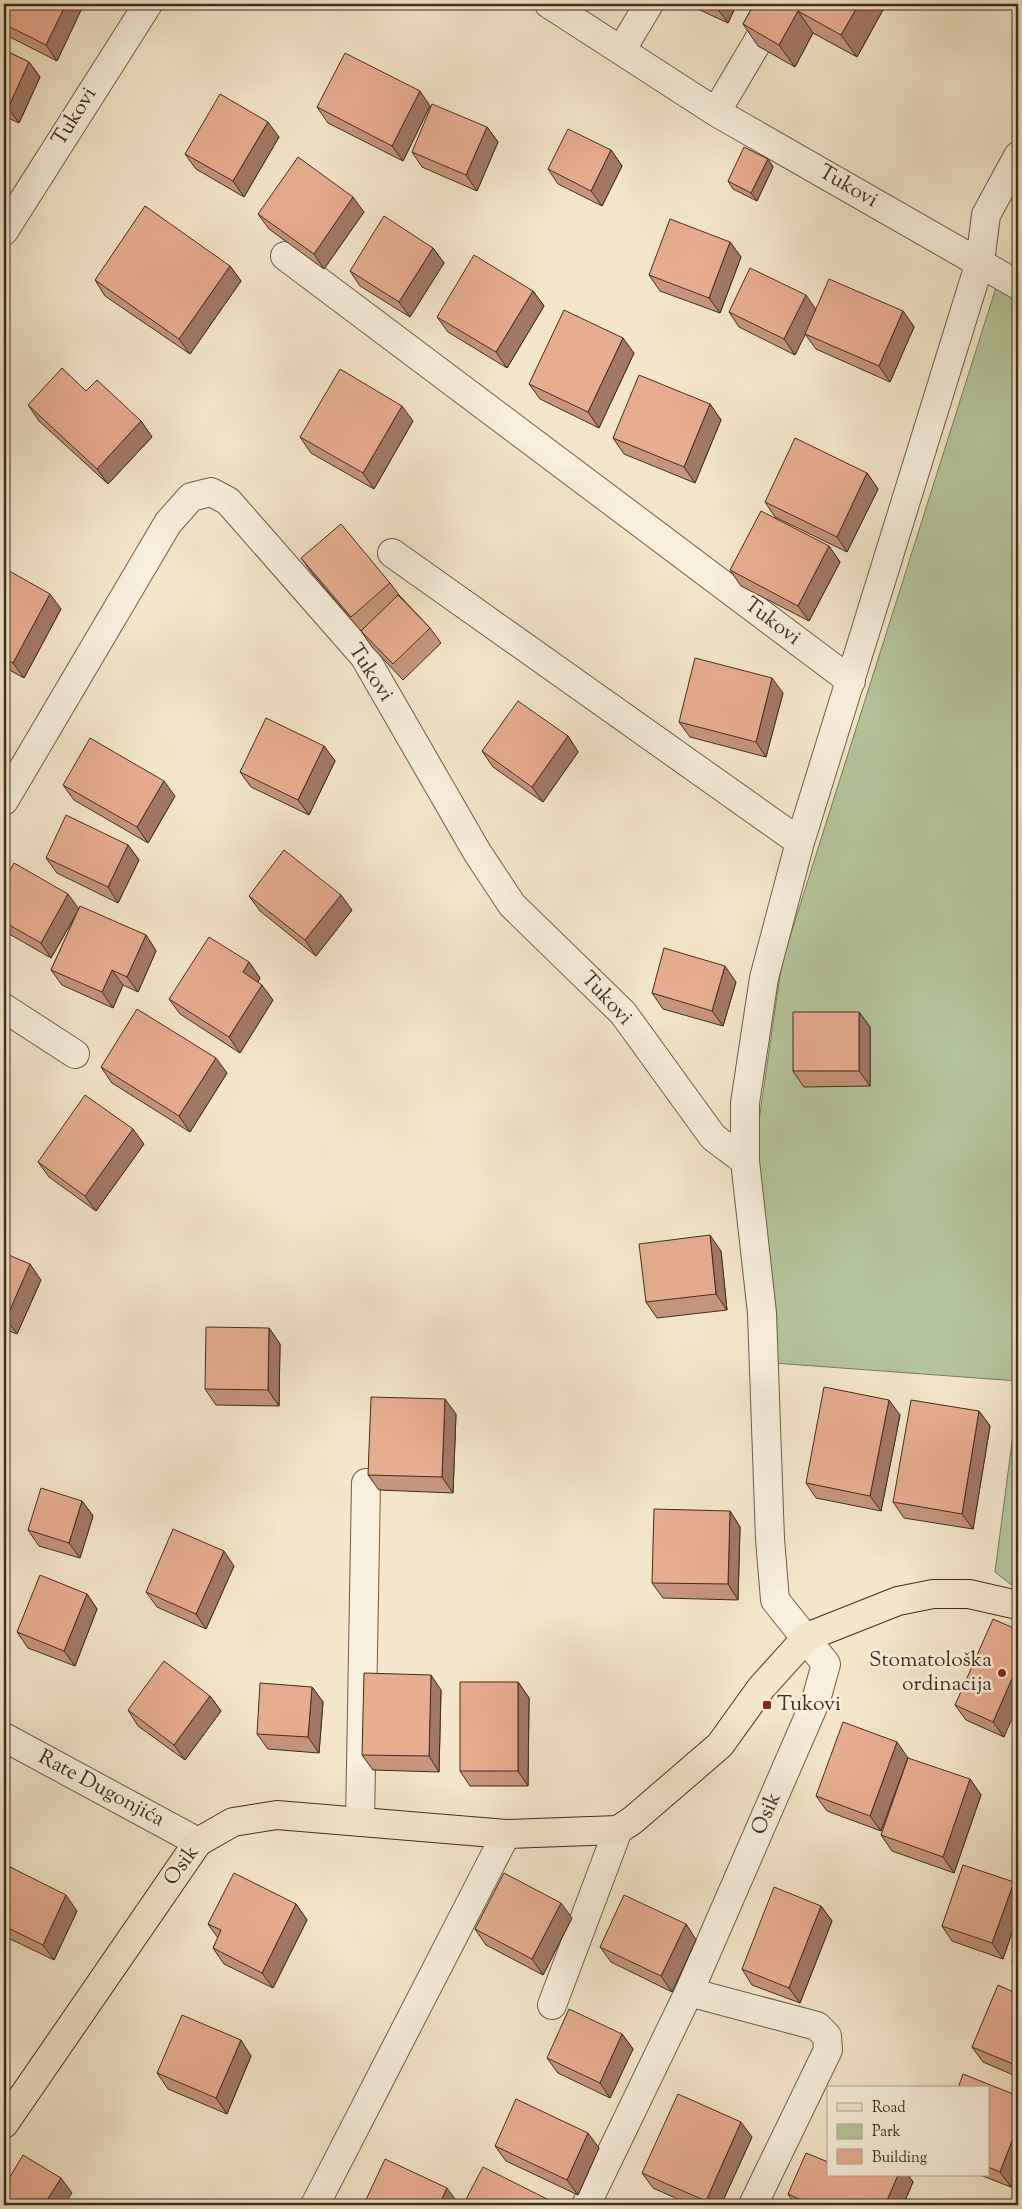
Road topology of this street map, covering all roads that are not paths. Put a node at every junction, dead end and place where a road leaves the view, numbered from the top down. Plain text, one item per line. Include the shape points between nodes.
1 (148, 4) edge
2 (549, 4) edge
3 (649, 4) edge
4 (780, 4) edge
5 (622, 49) junction
6 (716, 112) junction
7 (1018, 156) edge
8 (4, 231) edge
9 (285, 256) dead end
10 (980, 262) junction
11 (1018, 285) edge
12 (392, 553) dead end
13 (851, 681) junction
14 (4, 801) edge
15 (800, 842) junction
16 (4, 1008) edge
17 (75, 1054) dead end
18 (746, 1161) junction
19 (366, 1483) edge
20 (1018, 1605) edge
21 (807, 1637) junction
22 (4, 1737) edge
23 (360, 1822) junction
24 (618, 1830) junction
25 (506, 1834) junction
26 (198, 1842) junction
27 (689, 1992) junction
28 (552, 2005) dead end
29 (4, 2124) edge
30 (315, 2205) edge
31 (586, 2205) edge
32 (753, 2205) edge

1 - 8 street, Tukovi
2 - 5 street, Tukovi
3 - 5 street
4 - 6 street
5 - 6 street, Tukovi
6 - 10 street, Tukovi
7 - 10 street via 986,215
9 - 13 street, Tukovi
10 - 11 street, Tukovi
10 - 13 street
12 - 15 street
13 - 15 street
14 - 18 street, Tukovi via 168,523 190,497 211,492 228,501 364,656 477,852 512,905 622,1013 714,1137
15 - 18 street via 764,978 745,1103
16 - 17 street
18 - 21 street via 762,1313 775,1600
19 - 23 street
20 - 21 main road via 969,1594 934,1594 898,1601
21 - 24 main road via 761,1688 720,1745
21 - 27 street, Osik via 826,1664 816,1700
22 - 26 street, Rate Dugonjića
23 - 25 main road, Osik
23 - 26 main road, Osik via 278,1815 233,1822
24 - 25 main road, Osik
24 - 28 street
25 - 30 street
26 - 29 main road, Osik
27 - 31 street, Osik
27 - 32 street via 817,2026 827,2036 828,2050

